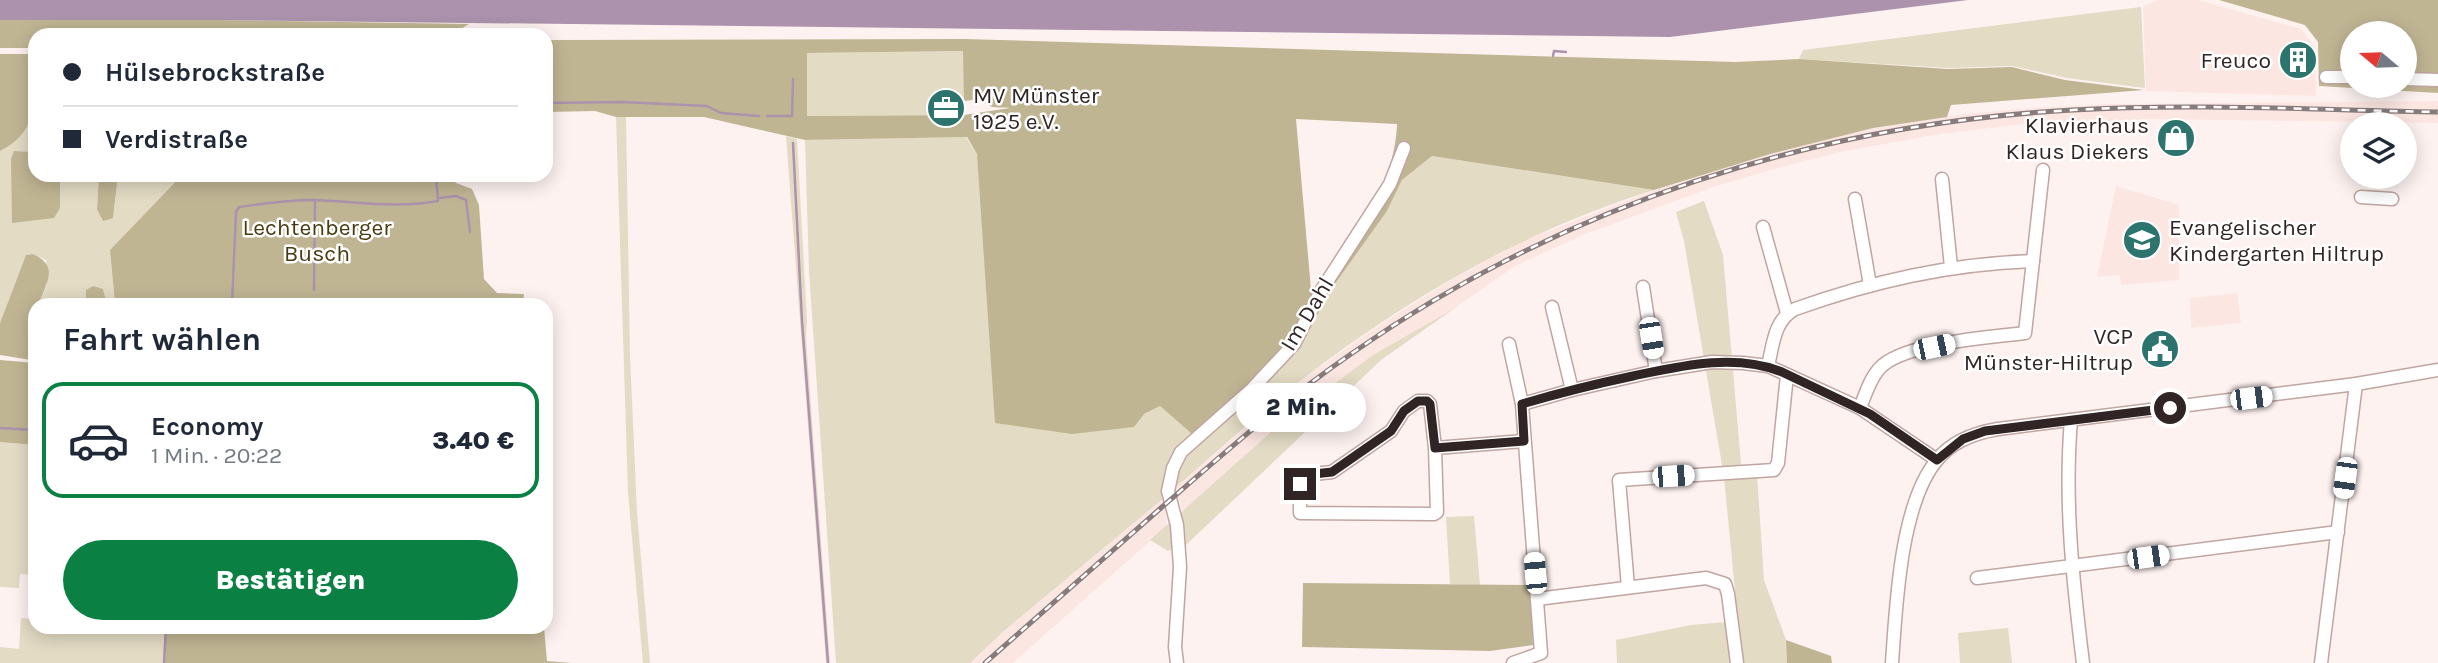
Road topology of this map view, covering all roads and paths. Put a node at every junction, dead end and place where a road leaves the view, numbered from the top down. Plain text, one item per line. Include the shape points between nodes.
1 (2326, 77) dead end
2 (2340, 77) edge
3 (2417, 79) edge
4 (2438, 80) edge
5 (1404, 148) dead end
6 (2043, 170) dead end
7 (1942, 179) dead end
8 (2361, 197) dead end
9 (1855, 199) dead end
10 (2392, 199) dead end
11 (1763, 227) dead end
12 (2033, 261) junction
13 (1951, 267) junction
14 (1870, 285) junction
15 (1643, 287) dead end
16 (1552, 307) dead end
17 (1787, 313) junction
18 (1509, 344) dead end
19 (1768, 366) junction
20 (2438, 370) edge
21 (1656, 371) junction
22 (1787, 375) junction
23 (2357, 384) junction
24 (1572, 390) junction
25 (1522, 404) junction
26 (1860, 408) junction
27 (2071, 420) junction
28 (1524, 441) junction
29 (1435, 448) junction
30 (1937, 460) junction
31 (2338, 532) junction
32 (2071, 567) junction
33 (1977, 578) dead end
34 (1628, 587) junction
35 (1537, 599) junction
36 (1177, 663) edge
37 (1513, 663) edge
38 (1737, 663) edge
39 (1892, 663) edge
40 (2083, 663) edge
41 (2325, 663) edge

1 - 2 street
3 - 4 street
5 - 36 street, Im Dahl via 1390,184 1321,291 1294,344 1251,390 1181,452 1173,468 1168,491 1177,525 1180,566
6 - 12 street
7 - 13 street
8 - 10 street
9 - 14 street
11 - 17 street
12 - 13 street
12 - 26 street via 2025,334 1958,341 1896,357 1880,368
13 - 14 street
14 - 17 street
15 - 21 street
16 - 24 street
17 - 19 street via 1776,332
18 - 25 street
19 - 21 street via 1712,362
19 - 22 street
20 - 23 street
21 - 24 street
22 - 26 street
22 - 34 street via 1774,470 1619,480
23 - 27 street
23 - 31 street
24 - 25 street
25 - 28 street
26 - 30 street
27 - 30 street via 1976,433
27 - 32 street
28 - 29 street
28 - 35 street
29 - 29 street via 1430,404 1418,401 1391,431 1332,472 1314,474 1300,484 1300,513 1434,514 1438,502
30 - 39 street via 1913,506 1901,567
31 - 32 street
31 - 41 street
32 - 33 street
32 - 40 street
34 - 35 street
34 - 38 street via 1706,578 1725,584
35 - 37 street via 1541,653

